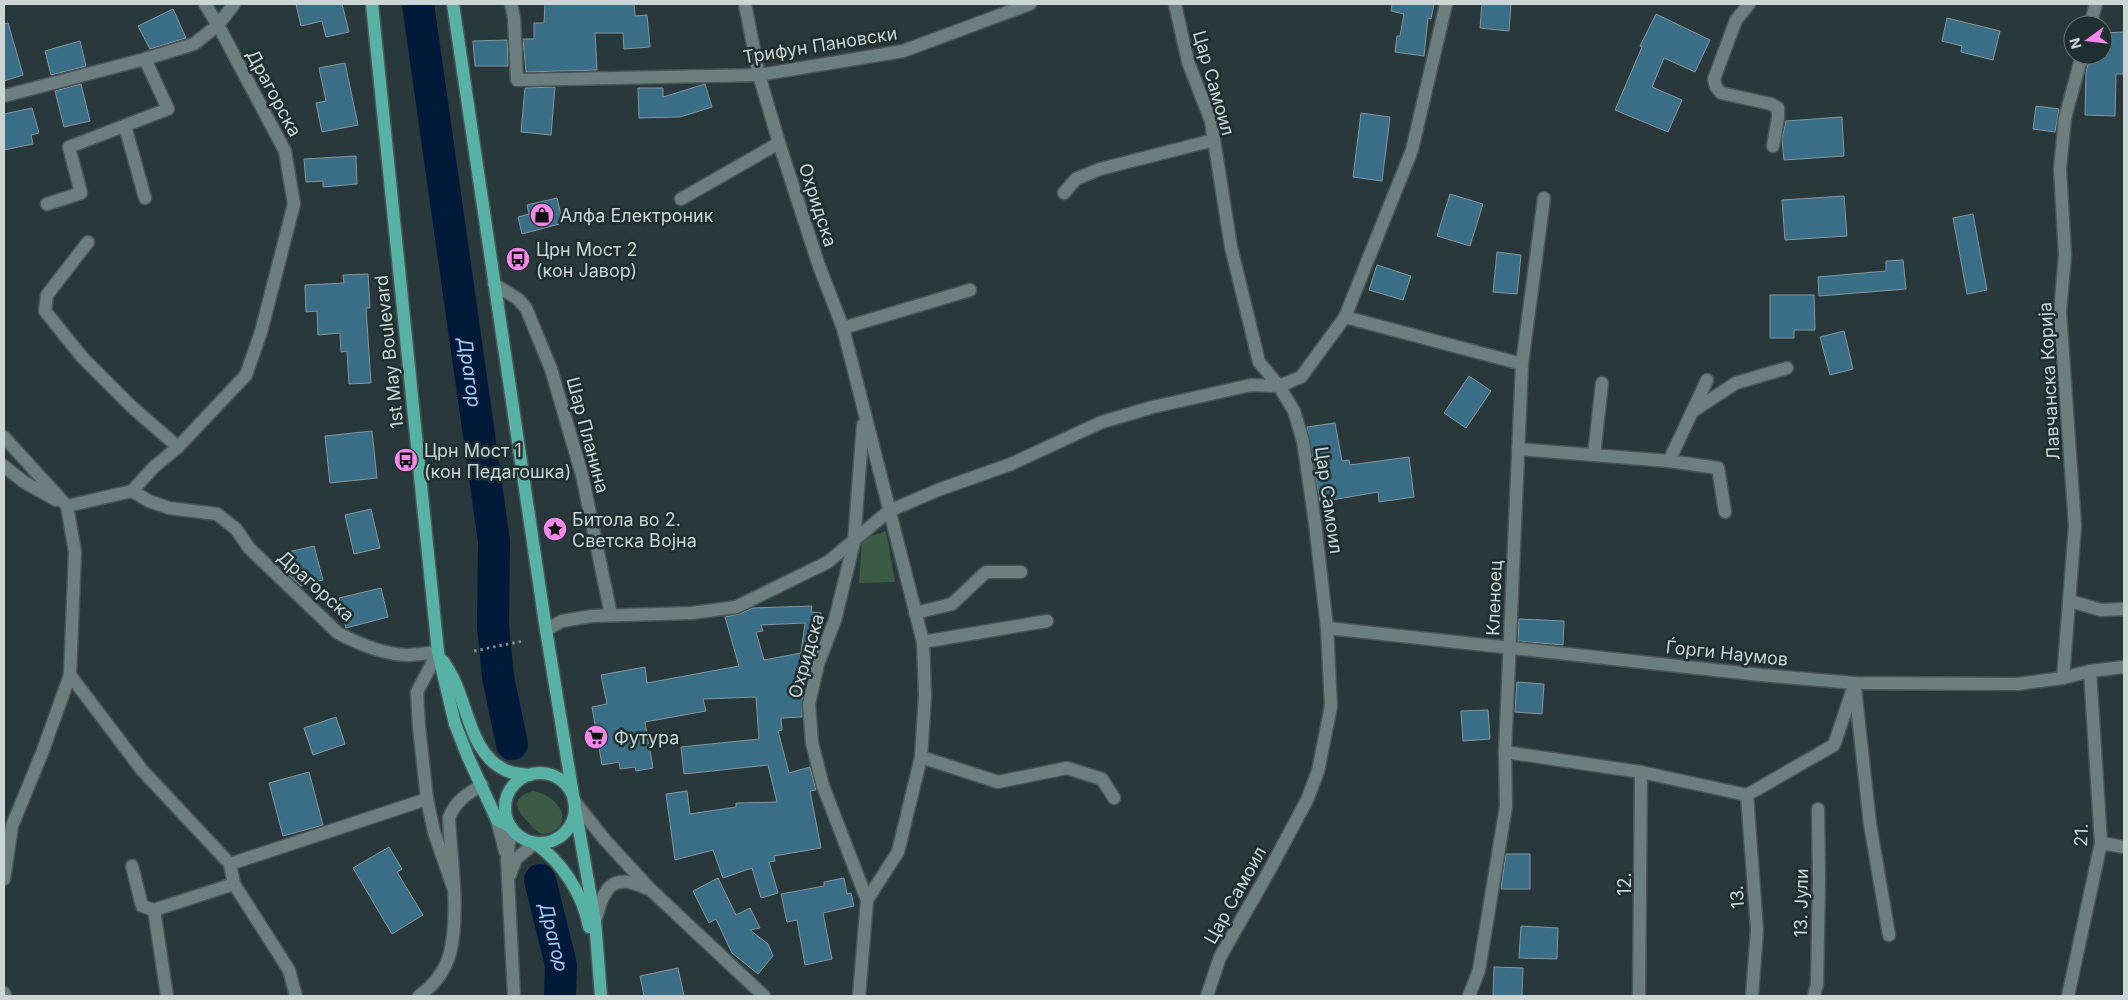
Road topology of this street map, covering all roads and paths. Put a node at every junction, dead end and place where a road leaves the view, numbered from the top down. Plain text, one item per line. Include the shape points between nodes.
1 (206, 4) edge
2 (234, 4) edge
3 (372, 4) edge
4 (453, 4) edge
5 (511, 4) edge
6 (745, 4) edge
7 (1030, 4) edge
8 (1175, 4) edge
9 (1446, 4) edge
10 (1749, 4) edge
11 (218, 25) junction
12 (145, 59) junction
13 (2079, 65) edge
14 (759, 74) junction
15 (4, 96) edge
16 (125, 126) junction
17 (1214, 140) junction
18 (779, 143) junction
19 (1773, 146) dead end
20 (1064, 193) dead end
21 (145, 198) dead end
22 (1544, 198) dead end
23 (681, 199) dead end
24 (47, 204) dead end
25 (88, 242) dead end
26 (494, 284) junction
27 (970, 290) dead end
28 (1345, 317) junction
29 (843, 328) junction
30 (1522, 364) junction
31 (1787, 368) dead end
32 (1707, 380) dead end
33 (1602, 382) dead end
34 (1279, 386) junction
35 (1693, 411) junction
36 (864, 415) junction
37 (4, 437) edge
38 (178, 447) junction
39 (1518, 449) junction
40 (1594, 455) junction
41 (1669, 461) junction
42 (4, 466) edge
43 (132, 491) junction
44 (67, 506) junction
45 (889, 511) junction
46 (1725, 512) dead end
47 (854, 542) junction
48 (1021, 572) dead end
49 (2070, 600) junction
50 (2124, 609) edge
51 (914, 613) junction
52 (612, 615) junction
53 (1047, 621) dead end
54 (1327, 628) junction
55 (546, 630) junction
56 (523, 641) dead end
57 (923, 642) junction
58 (1510, 648) junction
59 (474, 651) dead end
60 (438, 652) junction
61 (2124, 667) edge
62 (2090, 671) junction
63 (70, 675) junction
64 (2063, 678) junction
65 (1855, 683) junction
66 (1505, 752) junction
67 (921, 757) junction
68 (1641, 772) junction
69 (530, 775) junction
70 (482, 785) junction
71 (1747, 795) junction
72 (427, 798) junction
73 (1114, 798) dead end
74 (575, 806) junction
75 (1818, 809) dead end
76 (497, 820) junction
77 (511, 827) junction
78 (535, 843) junction
79 (2101, 843) junction
80 (2124, 847) edge
81 (506, 860) junction
82 (230, 864) junction
83 (132, 866) dead end
84 (4, 879) edge
85 (234, 884) junction
86 (507, 885) junction
87 (453, 887) junction
88 (651, 890) junction
89 (867, 900) junction
90 (154, 910) junction
91 (595, 921) junction
92 (1889, 935) dead end
93 (600, 978) junction
94 (4, 993) edge
95 (5, 996) edge
96 (167, 996) edge
97 (296, 996) edge
98 (419, 996) edge
99 (514, 996) edge
100 (601, 996) edge
101 (764, 996) edge
102 (859, 996) edge
103 (1207, 996) edge
104 (1469, 996) edge
105 (1639, 996) edge
106 (1752, 996) edge
107 (1814, 996) edge
108 (2068, 996) edge

1 - 11 street, Драгорска
2 - 11 street
3 - 60 main road, 1st May Boulevard
4 - 26 main road
5 - 14 street, Трифун Пановски via 517,80
6 - 14 street, Охридска
7 - 14 street, Трифун Пановски via 903,51
8 - 17 street, Цар Самоил via 1188,62 1211,121
9 - 28 street via 1412,150
10 - 19 street via 1736,20 1714,79 1721,93 1778,108
11 - 12 street via 194,44
11 - 38 street, Драгорска via 285,151 294,204 261,332 246,374
12 - 15 street
12 - 16 street via 168,109
13 - 49 street, Лавчанска Корија via 2065,118 2060,169 2065,255 2060,312 2075,526
14 - 18 street, Охридска
16 - 21 street
16 - 24 street via 69,147 81,193
17 - 20 street via 1100,169 1076,179
17 - 34 street, Цар Самоил via 1231,247 1259,362
18 - 23 street
18 - 29 street, Охридска
22 - 30 street, Кленоец
25 - 38 street via 47,294 45,311 82,357
26 - 52 street, Шар Планина via 518,298 526,308 551,369 582,475
26 - 55 main road
27 - 29 street
28 - 30 street
28 - 34 street via 1301,377
29 - 36 street, Охридска
30 - 39 street, Кленоец
31 - 35 street via 1736,383
32 - 35 street
33 - 40 street
34 - 45 street via 1251,385 1153,406 1110,420 1010,464
34 - 54 street, Цар Самоил via 1294,411 1303,442
35 - 41 street
36 - 45 street, Охридска
36 - 47 street, Охридска
37 - 44 street
38 - 43 street, Драгорска
39 - 40 street
39 - 58 street, Кленоец
40 - 41 street
41 - 46 street via 1718,468
42 - 44 street via 24,482
43 - 44 street
43 - 60 street, Драгорска via 170,508 218,514 338,633 350,640 406,655
44 - 63 street via 75,552
45 - 47 street
45 - 51 street, Охридска
47 - 52 street via 828,562 736,607 692,613
47 - 89 street, Охридска via 835,620 812,687 809,711 812,743 823,786
48 - 51 street via 986,572 952,604
49 - 50 street via 2101,610
49 - 64 street, Лавчанска Корија
51 - 57 street, Охридска
52 - 55 street via 562,621
53 - 57 street
54 - 58 street, Ѓорги Наумов
54 - 103 street, Цар Самоил via 1330,706 1318,771 1307,800 1220,957
55 - 74 main road
56 - 59 path
57 - 67 street, Охридска via 925,695
58 - 65 street, Ѓорги Наумов
58 - 66 street, Кленоец
60 - 69 main road via 454,679 468,722 482,748 510,772
60 - 70 main road, 1st May Boulevard via 456,728
60 - 72 street via 417,692
61 - 62 street, Ѓорги Наумов
62 - 64 street, Ѓорги Наумов
62 - 79 street, 21.
63 - 82 street via 142,770
63 - 84 street via 12,826
64 - 65 street, Ѓорги Наумов via 2017,684
65 - 71 street via 1834,744
65 - 92 street via 1870,824
66 - 68 street
66 - 104 street, Кленоец via 1506,806 1479,970
67 - 73 street via 998,782 1067,768 1102,779
67 - 89 street, Охридска via 898,852
68 - 71 street
68 - 105 street, 12.
69 - 74 main road via 547,775 562,781 570,790
69 - 77 main road via 520,780 508,796 506,807
70 - 76 main road, 1st May Boulevard
70 - 87 street via 460,799 449,818
71 - 106 street, 13. via 1757,930
72 - 82 street
72 - 87 street via 434,832
74 - 78 main road via 573,822 567,832 547,843
74 - 88 street
74 - 91 main road
75 - 107 street, 13. Јули via 1817,984
76 - 77 main road
76 - 81 street
77 - 78 main road
77 - 81 street
78 - 86 street via 516,859
78 - 93 main road via 546,851 576,889 588,919
79 - 80 street
79 - 108 street, 21.
81 - 86 street
82 - 85 street
83 - 90 street via 142,906
85 - 90 street
85 - 97 street via 289,970
86 - 99 street
87 - 98 street via 449,955 440,974
88 - 91 street via 624,881 613,884 604,893
88 - 101 street
89 - 102 street, Охридска
90 - 96 street
91 - 93 main road
93 - 100 main road
94 - 95 street

